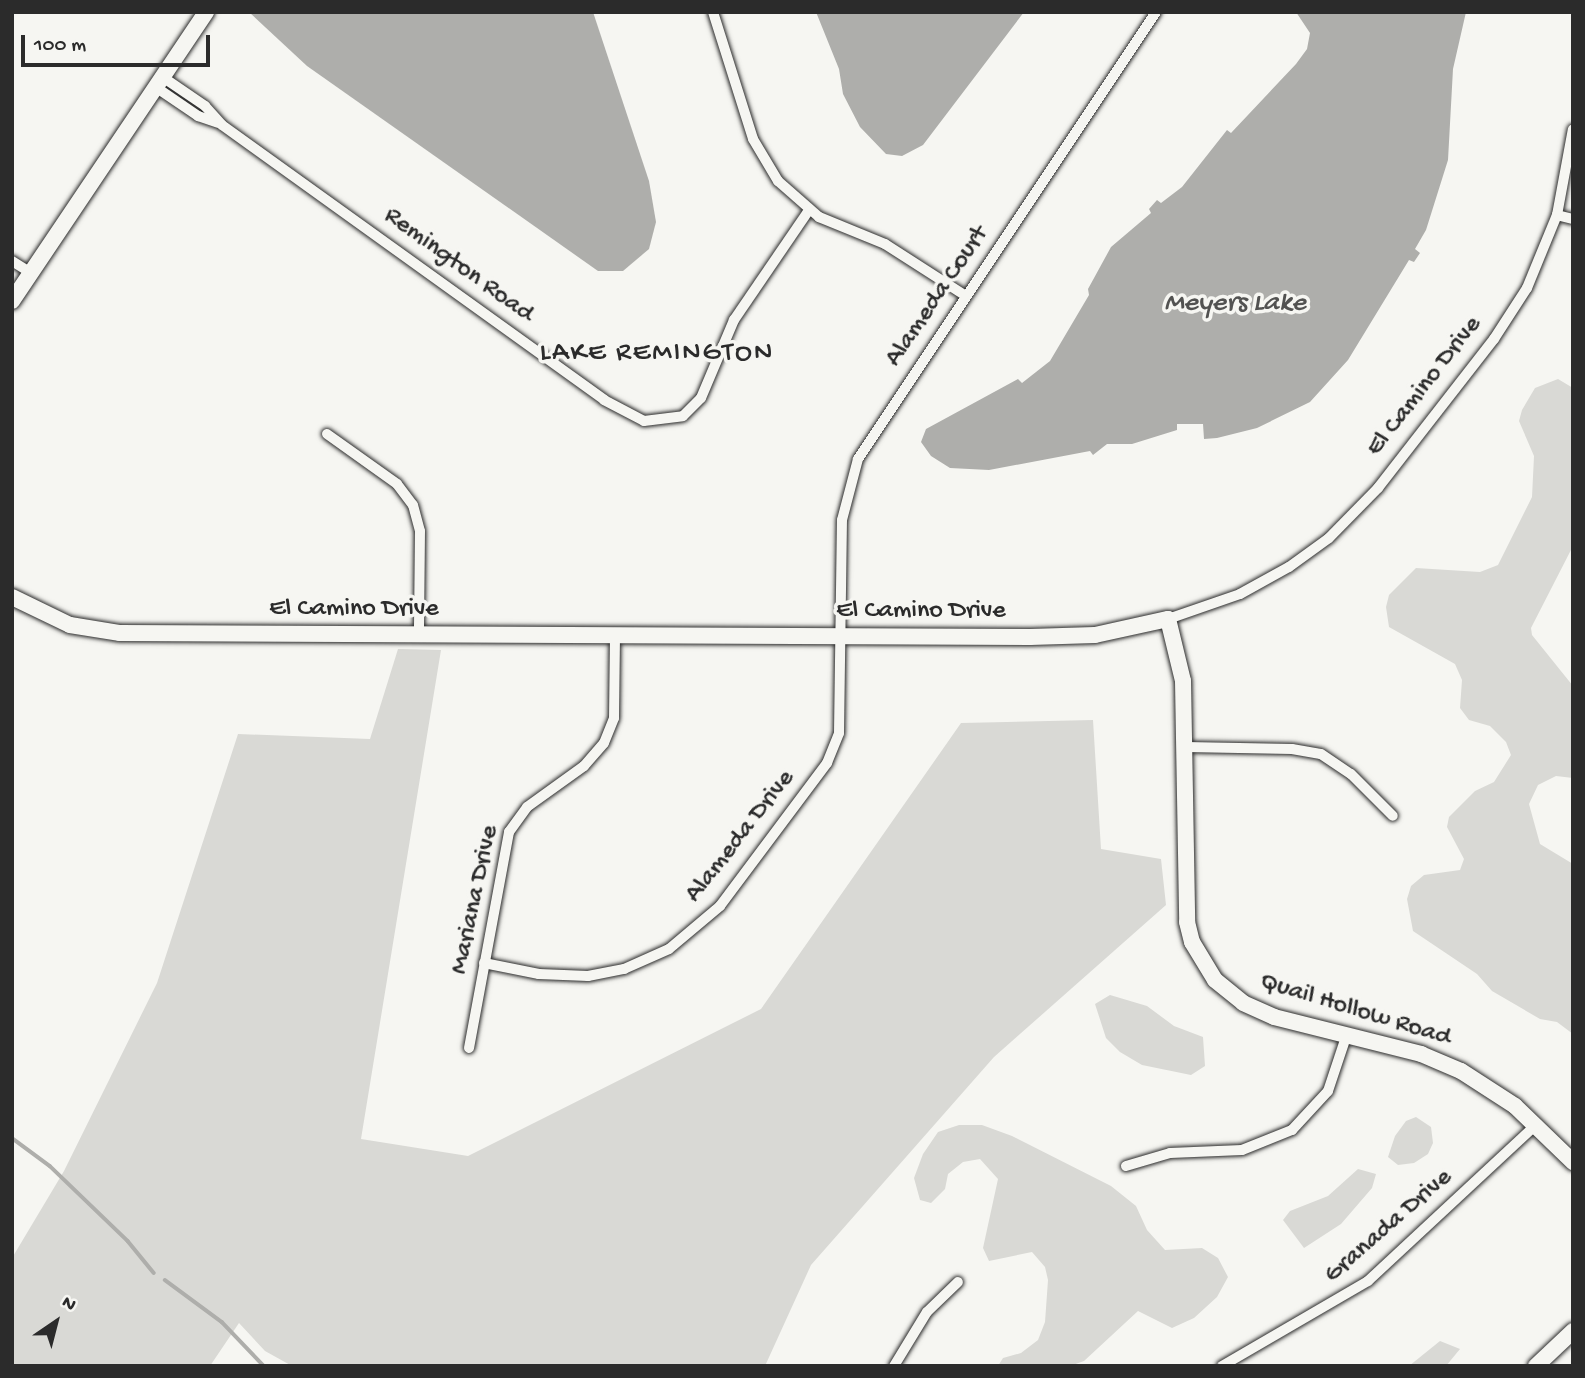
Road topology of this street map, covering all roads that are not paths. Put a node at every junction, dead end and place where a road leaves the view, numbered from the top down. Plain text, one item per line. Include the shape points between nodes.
1 (206, 12) edge
2 (713, 12) edge
3 (1156, 12) edge
4 (160, 83) junction
5 (1573, 129) edge
6 (809, 211) junction
7 (1557, 215) junction
8 (1573, 219) edge
9 (12, 261) edge
10 (31, 273) junction
11 (966, 296) junction
12 (12, 300) edge
13 (327, 434) dead end
14 (12, 597) edge
15 (1168, 619) junction
16 (419, 634) junction
17 (615, 635) junction
18 (841, 636) junction
19 (1185, 747) junction
20 (1393, 816) dead end
21 (484, 964) junction
22 (1347, 1034) junction
23 (469, 1048) dead end
24 (1536, 1125) junction
25 (1573, 1162) edge
26 (1126, 1166) dead end
27 (958, 1282) dead end
28 (1573, 1331) edge
29 (894, 1366) edge
30 (1222, 1366) edge
31 (1536, 1366) edge

1 - 4 street
2 - 6 street via 760,154 778,181
3 - 11 street, Alameda Court
4 - 6 street, Remington Road via 205,106 222,125 604,400 643,421 683,416 701,398 734,320
4 - 10 street
5 - 7 street, El Camino Drive
6 - 11 street via 885,244
7 - 8 street
7 - 15 street, El Camino Drive via 1539,265 1513,313 1359,509 1329,538 1276,575
9 - 10 street
10 - 12 street
11 - 18 street, Alameda Court via 870,440 850,480 842,520
13 - 16 street via 397,484 413,505 419,531
14 - 16 street, El Camino Drive via 70,625 108,632
15 - 18 street, El Camino Drive via 1078,636
15 - 19 street, Quail Hollow Road via 1182,669
16 - 17 street, El Camino Drive
17 - 18 street, El Camino Drive
17 - 21 street, Mariana Drive via 612,727 592,759 527,807 514,822
18 - 21 street, Alameda Drive via 839,733 832,755 710,918 669,949 612,972 563,976
19 - 20 street via 1292,749 1321,754 1351,774
19 - 22 street, Quail Hollow Road via 1186,909 1192,943 1202,962 1225,989 1252,1008
21 - 23 street, Mariana Drive
22 - 24 street, Quail Hollow Road via 1461,1071
22 - 26 street via 1323,1099 1273,1141 1229,1151 1170,1153
24 - 25 street, Quail Hollow Road
24 - 30 street, Granada Drive via 1368,1281
27 - 29 street via 927,1312
28 - 31 street

